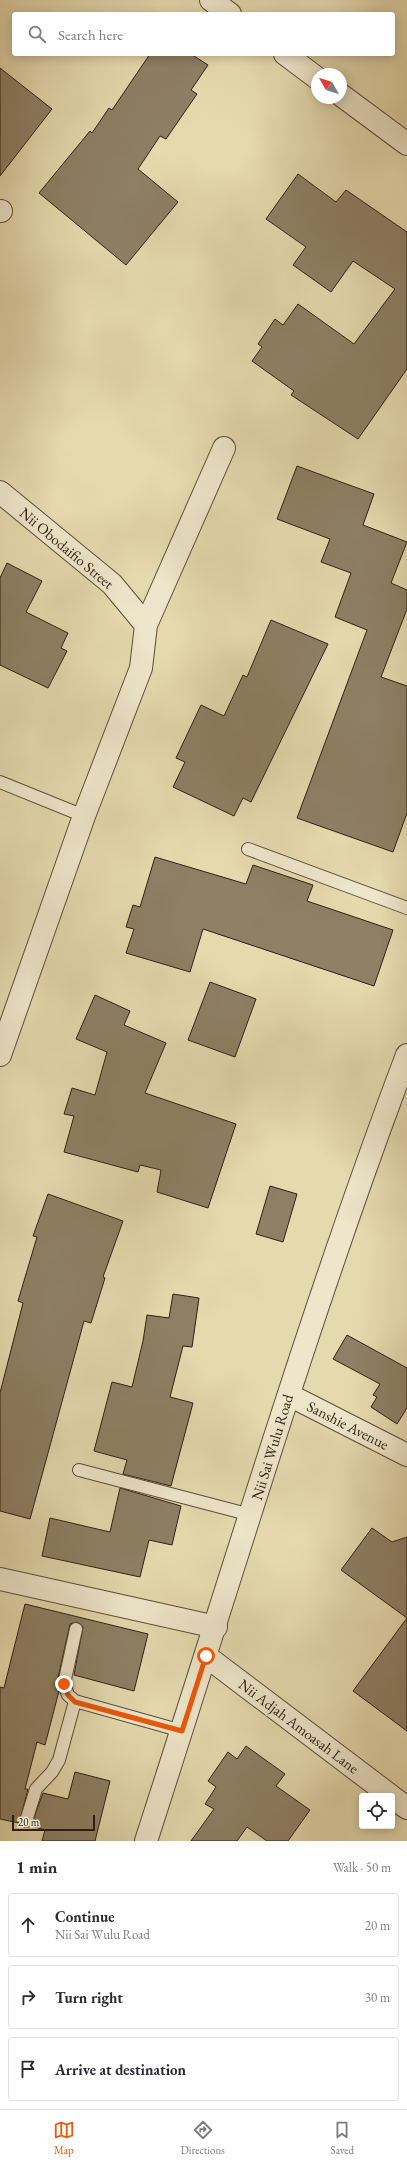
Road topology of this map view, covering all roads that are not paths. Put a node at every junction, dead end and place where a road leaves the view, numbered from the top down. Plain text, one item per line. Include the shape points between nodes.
1 (211, 0) edge
2 (227, 12) edge
3 (288, 56) edge
4 (311, 74) edge
5 (347, 99) edge
6 (407, 144) edge
7 (224, 448) dead end
8 (0, 492) edge
9 (146, 625) junction
10 (0, 782) edge
11 (84, 816) junction
12 (248, 849) dead end
13 (407, 908) edge
14 (0, 1055) edge
15 (407, 1056) edge
16 (288, 1395) junction
17 (407, 1455) edge
18 (79, 1470) dead end
19 (251, 1515) junction
20 (0, 1579) edge
21 (216, 1627) junction
22 (76, 1629) dead end
23 (206, 1656) junction
24 (75, 1702) junction
25 (182, 1731) junction
26 (387, 1793) edge
27 (395, 1799) edge
28 (407, 1808) edge
29 (26, 1821) dead end
30 (146, 1841) edge

1 - 2 street
3 - 4 street
5 - 6 street
7 - 9 street
8 - 9 street, Nii Obodaifio Street via 112,584
9 - 11 street via 141,668
10 - 11 lane
11 - 14 street
12 - 13 lane
15 - 16 street, Nii Sai Wulu Road via 368,1158
16 - 17 street, Sanshie Avenue
16 - 19 street, Nii Sai Wulu Road
18 - 19 lane
19 - 21 street, Nii Sai Wulu Road
20 - 21 street
21 - 23 street, Nii Sai Wulu Road
22 - 24 lane via 64,1684 68,1695
23 - 25 street, Nii Sai Wulu Road
23 - 26 street, Nii Adjah Amoasah Lane
24 - 25 lane
24 - 29 lane via 59,1760 36,1789
25 - 30 street, Nii Sai Wulu Road
27 - 28 street, Nii Adjah Amoasah Lane

